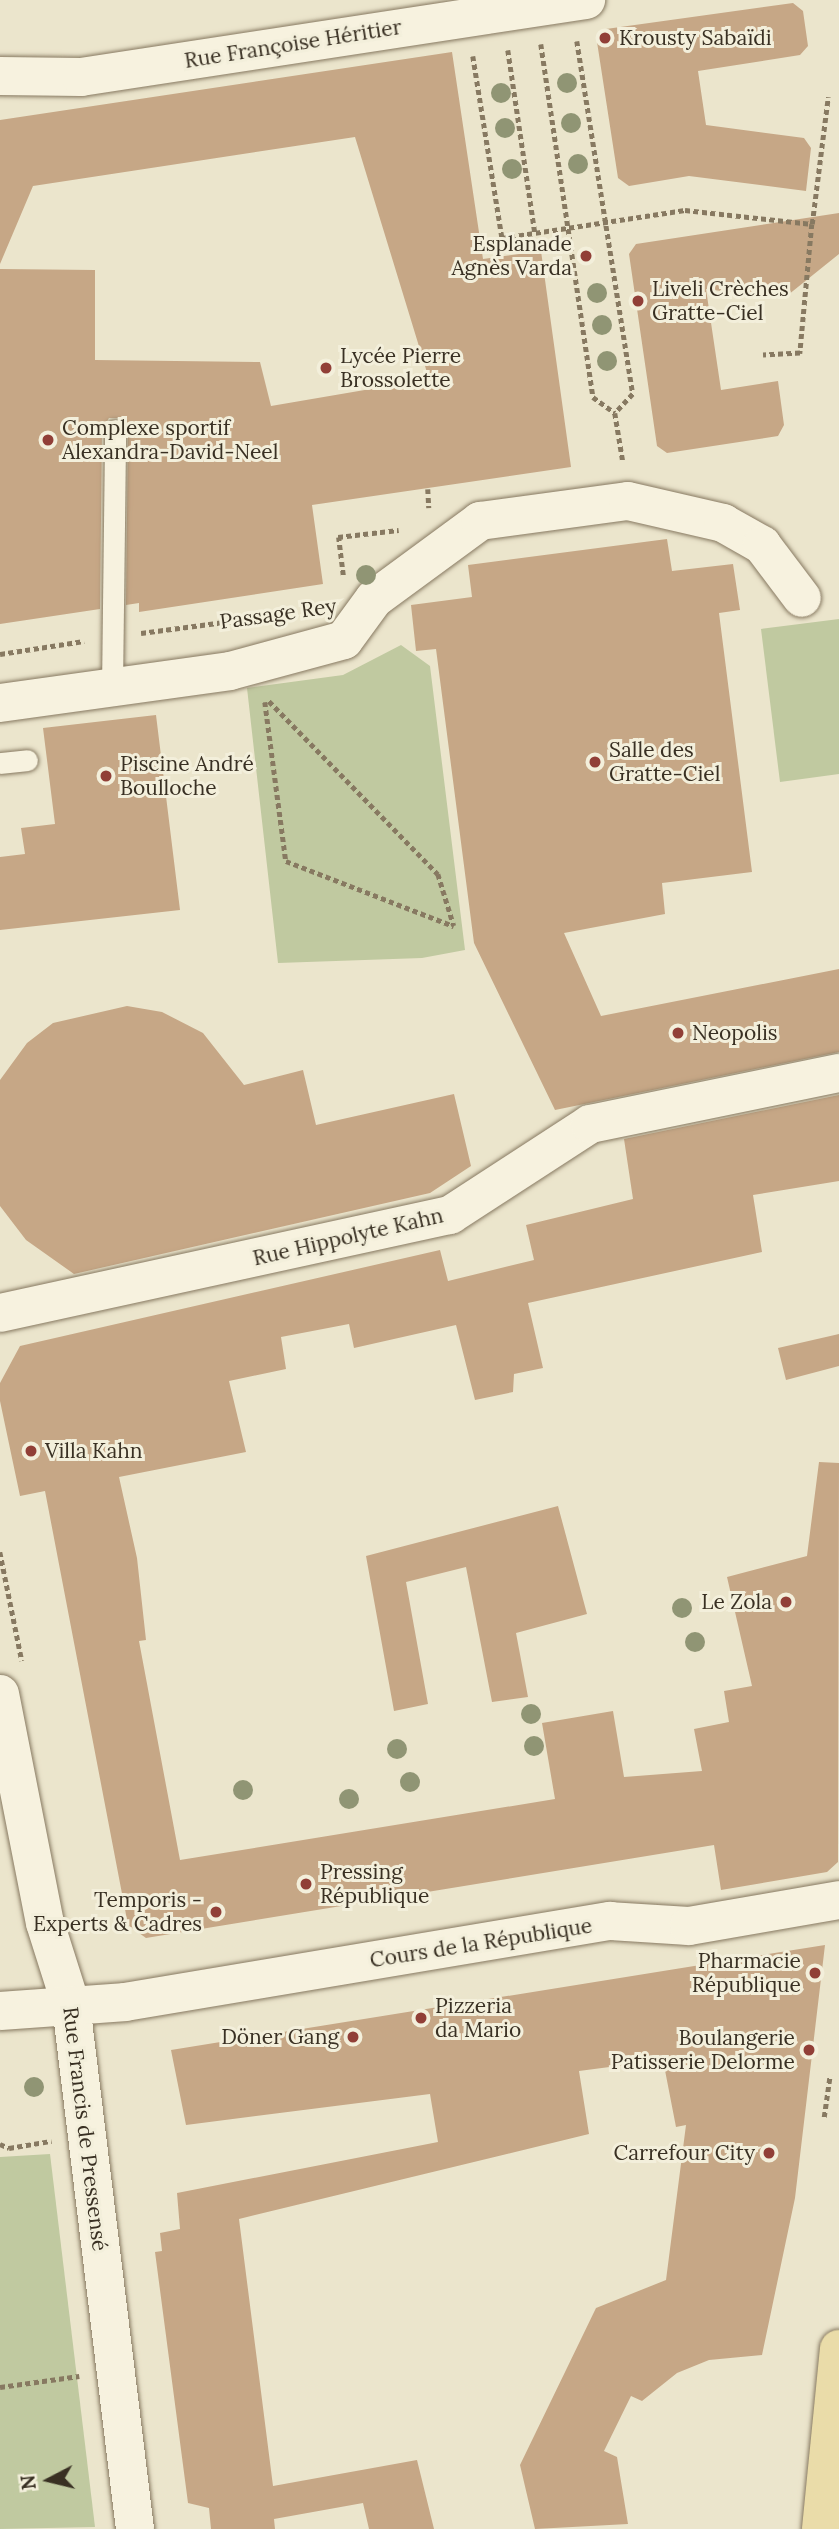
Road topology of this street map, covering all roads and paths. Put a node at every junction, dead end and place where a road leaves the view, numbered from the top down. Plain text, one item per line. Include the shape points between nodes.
1 (532, 8) edge
2 (0, 76) edge
3 (828, 97) dead end
4 (605, 220) junction
5 (812, 224) junction
6 (568, 227) junction
7 (535, 232) junction
8 (502, 238) junction
9 (481, 245) dead end
10 (763, 355) dead end
11 (615, 413) junction
12 (115, 430) dead end
13 (628, 501) junction
14 (404, 529) dead end
15 (345, 592) dead end
16 (802, 598) dead end
17 (292, 613) dead end
18 (114, 636) junction
19 (0, 654) edge
20 (111, 688) junction
21 (265, 696) joint
22 (0, 703) edge
23 (27, 760) dead end
24 (0, 764) edge
25 (839, 1073) edge
26 (0, 1313) edge
27 (0, 1694) edge
28 (839, 1900) edge
29 (71, 2005) junction
30 (0, 2011) edge
31 (830, 2076) dead end
32 (824, 2117) dead end
33 (86, 2135) junction
34 (0, 2144) edge
35 (839, 2349) edge
36 (79, 2376) dead end
37 (0, 2387) edge
38 (135, 2529) edge
39 (821, 2529) edge

1 - 2 street, Rue Françoise Héritier via 81,77
1 - 4 path
1 - 6 path
1 - 7 path
1 - 8 path
3 - 5 path
4 - 5 path via 685,210
4 - 6 path
4 - 11 path via 633,394
5 - 10 path via 800,353
6 - 7 path
6 - 11 path via 593,397
7 - 8 path
8 - 9 path
11 - 13 path
12 - 18 lane
13 - 16 street, Passage Rey via 691,510 733,528 762,545
13 - 20 street, Passage Rey via 480,521 416,562 374,599 344,640 230,671
14 - 15 path, Passage Rey via 338,537
17 - 18 path, Passage Rey
18 - 19 path, Passage Rey
18 - 20 lane
20 - 22 street, Passage Rey
21 - 21 path via 286,861 454,926 438,874
23 - 24 lane
25 - 26 street, Rue Hippolyte Kahn via 590,1125 450,1215
27 - 29 street, Rue Francis de Pressensé via 45,1923
28 - 29 street, Cours de la République via 689,1926 610,1921 125,2002
29 - 30 street, Cours de la République
29 - 33 street, Rue Francis de Pressensé
31 - 32 path
33 - 34 path via 9,2148
33 - 38 street, Rue Francis de Pressensé
35 - 39 main road
36 - 37 path

